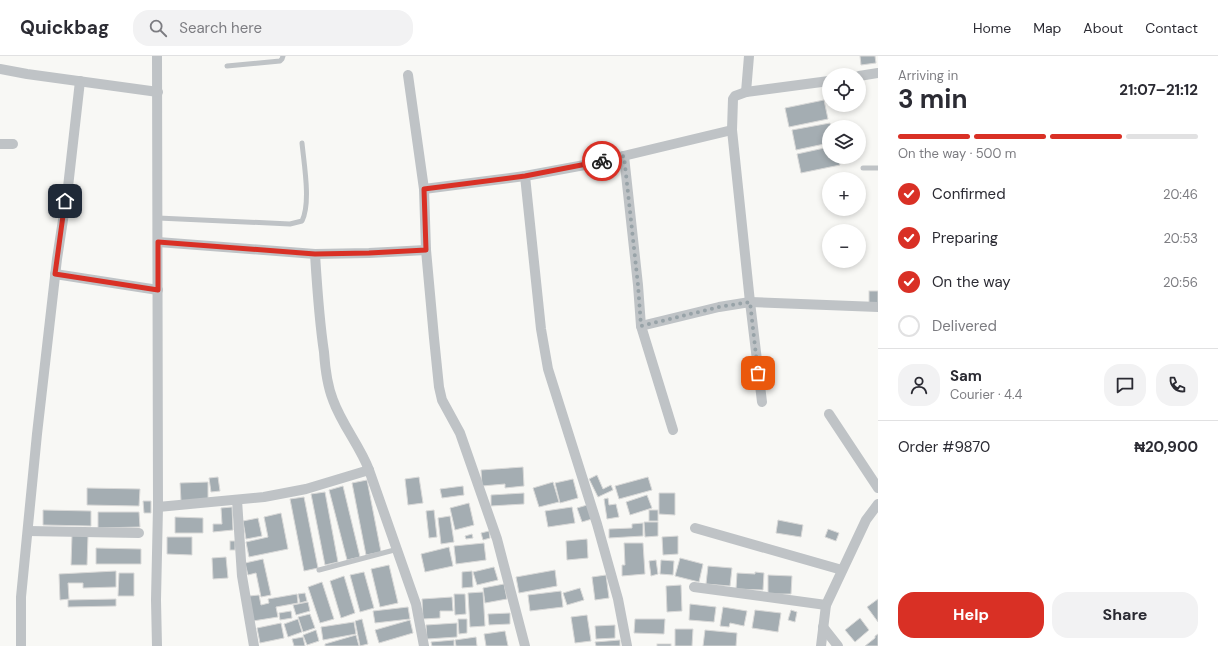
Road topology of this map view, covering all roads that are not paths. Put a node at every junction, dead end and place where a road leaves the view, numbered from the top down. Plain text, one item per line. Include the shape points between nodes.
1 (157, 56) edge
2 (283, 56) edge
3 (748, 56) edge
4 (227, 66) dead end
5 (0, 69) edge
6 (878, 73) edge
7 (408, 74) dead end
8 (866, 75) edge
9 (80, 81) junction
10 (822, 82) edge
11 (158, 92) junction
12 (746, 92) junction
13 (732, 130) junction
14 (302, 143) dead end
15 (0, 144) edge
16 (13, 144) dead end
17 (624, 156) junction
18 (863, 168) dead end
19 (878, 168) edge
20 (525, 176) junction
21 (424, 189) junction
22 (158, 218) junction
23 (158, 242) junction
24 (426, 250) junction
25 (315, 254) junction
26 (55, 274) junction
27 (158, 290) junction
28 (750, 302) junction
29 (878, 307) edge
30 (641, 326) junction
31 (762, 402) dead end
32 (829, 414) dead end
33 (673, 430) dead end
34 (369, 470) junction
35 (878, 488) edge
36 (238, 500) junction
37 (878, 504) edge
38 (158, 507) junction
39 (695, 528) dead end
40 (28, 531) junction
41 (139, 533) dead end
42 (398, 549) junction
43 (319, 570) dead end
44 (842, 570) junction
45 (694, 587) dead end
46 (826, 605) junction
47 (823, 627) junction
48 (21, 646) edge
49 (157, 646) edge
50 (254, 646) edge
51 (424, 646) edge
52 (525, 646) edge
53 (627, 646) edge
54 (821, 646) edge
55 (838, 646) edge

1 - 11 street
2 - 4 lane via 280,61
3 - 12 street
5 - 9 street
6 - 8 street
7 - 21 street
9 - 11 street
9 - 26 street
10 - 12 street
11 - 22 street
12 - 13 street via 735,96 733,100
13 - 17 street
13 - 28 street
14 - 22 lane via 307,203 302,221 290,224
15 - 16 street
17 - 20 street
17 - 30 street
18 - 19 lane
20 - 21 street
20 - 53 street via 541,329 548,369 597,524 618,599
21 - 24 street
22 - 23 street
23 - 25 street
23 - 27 street
24 - 25 street
24 - 52 street via 442,400 460,433 497,539
25 - 34 street via 319,318 332,399
26 - 27 street
26 - 40 street
27 - 38 street
28 - 29 street
28 - 30 street
28 - 31 street
30 - 33 street
32 - 35 street
34 - 36 street via 306,489
34 - 42 street
36 - 38 street
36 - 50 street via 242,576
37 - 44 street via 866,520
38 - 49 street
39 - 44 street
40 - 41 street
40 - 48 street via 21,597
42 - 43 lane
42 - 51 street via 416,604
44 - 46 street
45 - 46 street
46 - 47 street
47 - 54 street
47 - 55 street

